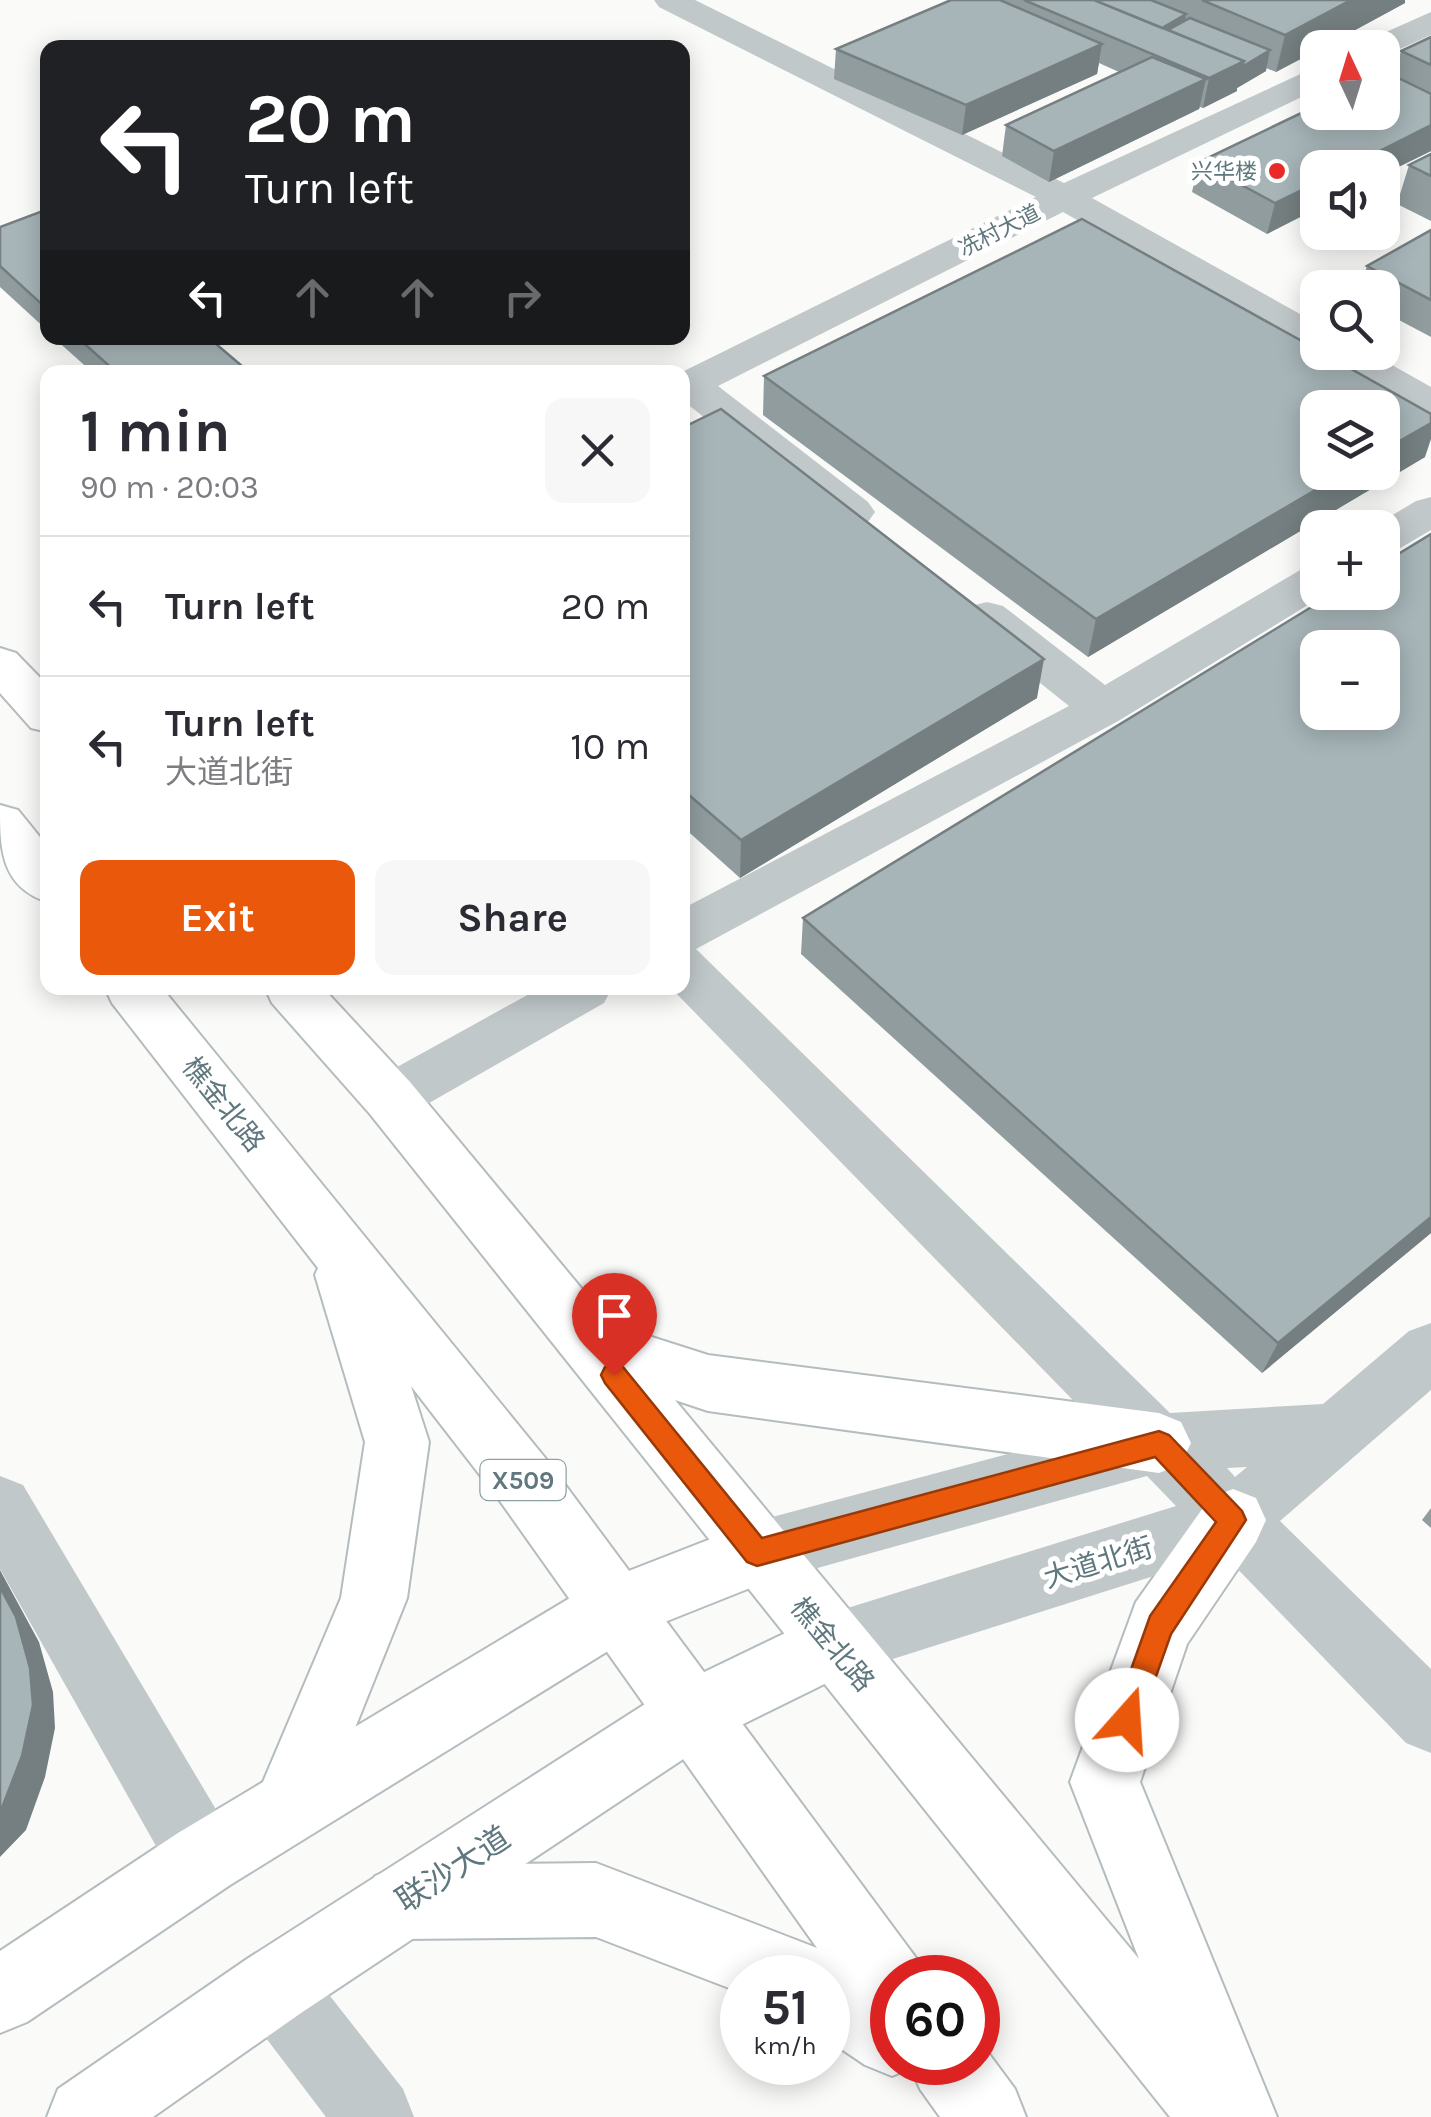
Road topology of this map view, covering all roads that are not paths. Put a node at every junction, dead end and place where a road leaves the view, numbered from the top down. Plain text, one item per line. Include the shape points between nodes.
1 (670, 0) edge
2 (1431, 22) edge
3 (1400, 37) edge
4 (854, 62) edge
5 (820, 77) junction
6 (1300, 85) edge
7 (1064, 197) junction
8 (1300, 330) edge
9 (1371, 370) edge
10 (690, 384) edge
11 (690, 389) edge
12 (1431, 404) edge
13 (1431, 511) edge
14 (1400, 529) edge
15 (888, 540) edge
16 (950, 588) edge
17 (1300, 590) edge
18 (0, 664) edge
19 (40, 701) edge
20 (1102, 708) junction
21 (0, 823) edge
22 (40, 872) edge
23 (690, 929) edge
24 (690, 973) edge
25 (137, 995) edge
26 (297, 995) edge
27 (573, 995) edge
28 (390, 1098) junction
29 (335, 1243) junction
30 (590, 1345) junction
31 (1431, 1351) edge
32 (1337, 1432) junction
33 (1159, 1444) junction
34 (0, 1508) edge
35 (1233, 1520) junction
36 (757, 1553) junction
37 (614, 1609) junction
38 (833, 1644) junction
39 (691, 1714) junction
40 (1431, 1718) edge
41 (288, 1808) junction
42 (204, 1858) junction
43 (401, 1902) junction
44 (740, 1955) edge
45 (870, 1958) edge
46 (274, 1986) junction
47 (0, 1996) edge
48 (86, 2117) edge
49 (375, 2117) edge
50 (1220, 2117) edge
51 (1240, 2117) edge

1 - 5 street
2 - 3 street
4 - 5 street
5 - 7 street
6 - 7 street, 冼村大道
7 - 8 street
7 - 10 street, 冼村大道
9 - 12 street
11 - 15 street
13 - 14 street
16 - 20 street
17 - 20 street
18 - 19 main road
20 - 23 street
21 - 22 main road
24 - 33 street
25 - 29 main road, 樵金北路 / X509
26 - 28 main road, 樵金北路
27 - 28 street
28 - 30 main road, 樵金北路
29 - 37 main road, 樵金北路 / X509 via 523,1480
29 - 41 main road via 398,1442 374,1598
30 - 33 main road via 708,1383
30 - 36 main road, 樵金北路
31 - 32 street, 大道北街
32 - 33 street
32 - 35 street, 大道北街
33 - 35 street
33 - 36 street
34 - 42 street
35 - 38 street, 大道北街
35 - 40 street
35 - 51 main road via 1160,1626 1105,1782
36 - 37 main road
36 - 38 main road, 樵金北路
37 - 39 main road, 樵金北路 / X509
37 - 41 main road
38 - 39 main road, 联沙大道
38 - 50 main road, 樵金北路
39 - 43 main road, 联沙大道
39 - 45 main road, 樵金北路 / X509
41 - 42 main road
42 - 47 main road
43 - 44 main road via 596,1900
43 - 46 main road, 联沙大道
46 - 48 main road, 联沙大道
46 - 49 street

